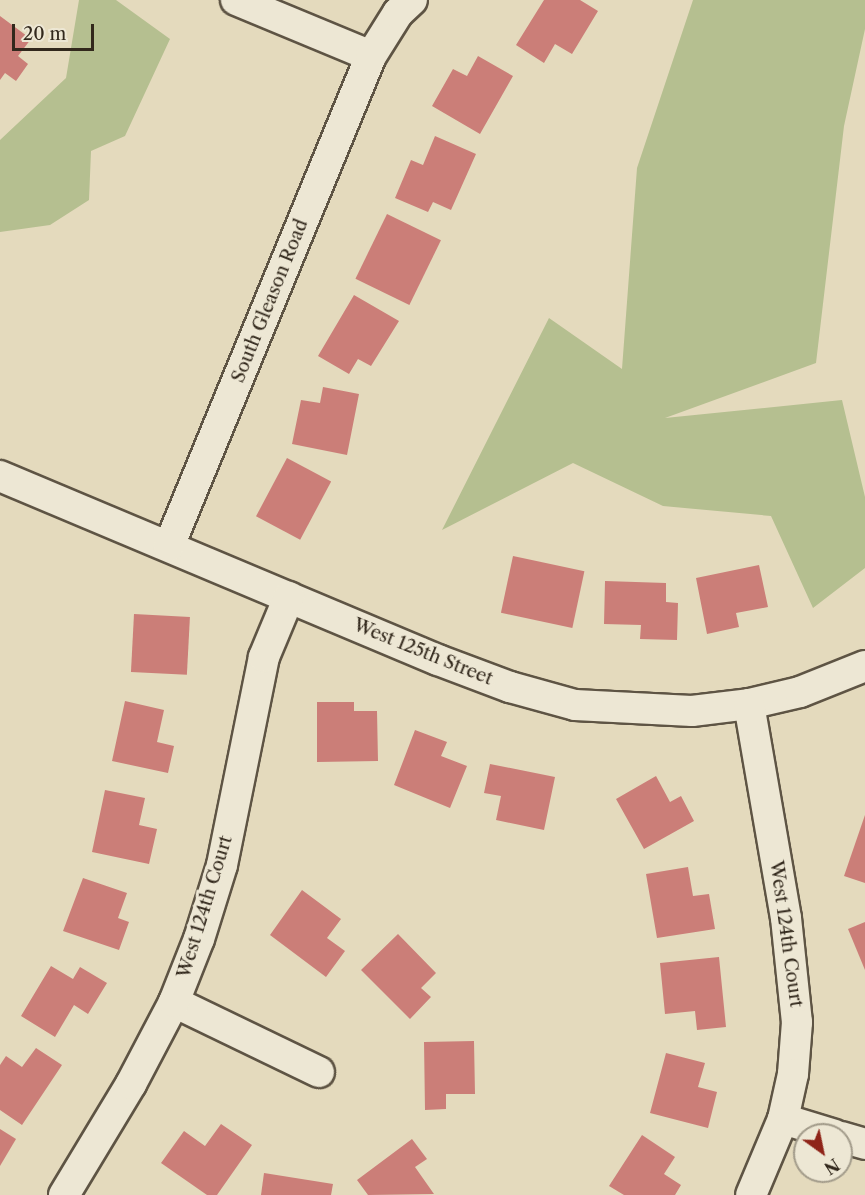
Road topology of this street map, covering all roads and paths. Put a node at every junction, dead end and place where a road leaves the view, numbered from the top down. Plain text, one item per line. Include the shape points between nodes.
1 (236, 0) edge
2 (412, 0) edge
3 (371, 56) junction
4 (0, 476) edge
5 (169, 546) junction
6 (289, 597) junction
7 (865, 666) edge
8 (749, 704) junction
9 (174, 1002) junction
10 (319, 1072) dead end
11 (783, 1119) junction
12 (796, 1123) edge
13 (64, 1195) edge
14 (751, 1195) edge

1 - 3 street
2 - 3 street, South Gleason Road via 398,13
3 - 5 street, South Gleason Road
4 - 5 street, West 125th Street
5 - 6 street, West 125th Street
6 - 8 street, West 125th Street via 438,660 510,687 575,705 692,711
6 - 9 street, West 124th Court via 264,657 222,865
7 - 8 street, West 125th Street via 800,692
8 - 11 street, West 124th Court via 794,976 796,1032
9 - 10 street
9 - 13 street, West 124th Court via 131,1084
11 - 12 street
11 - 14 street, West 124th Court

